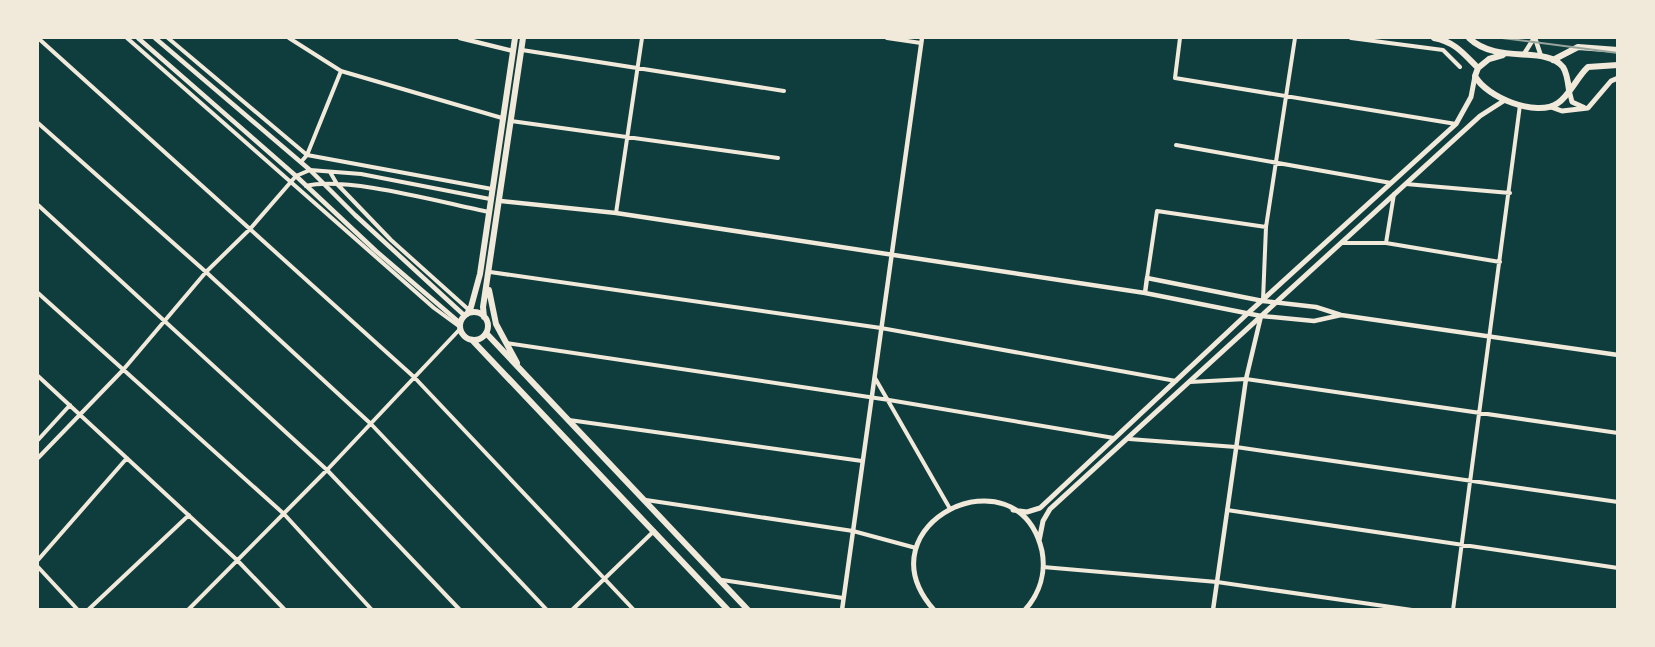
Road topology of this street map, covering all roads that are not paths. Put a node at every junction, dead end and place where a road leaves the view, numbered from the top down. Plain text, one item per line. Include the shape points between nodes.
1 (127, 38) edge
2 (138, 38) edge
3 (155, 38) edge
4 (169, 38) edge
5 (289, 38) edge
6 (460, 38) edge
7 (515, 38) edge
8 (523, 38) edge
9 (642, 38) edge
10 (887, 38) edge
11 (1180, 38) edge
12 (1295, 38) edge
13 (1352, 38) edge
14 (1434, 38) edge
15 (1469, 38) edge
16 (1535, 38) edge
17 (38, 39) edge
18 (921, 40) edge
19 (521, 50) junction
20 (513, 51) junction
21 (1617, 51) edge
22 (1503, 54) junction
23 (1524, 54) junction
24 (1541, 56) junction
25 (1553, 60) junction
26 (1617, 65) edge
27 (1460, 67) dead end
28 (637, 68) junction
29 (1478, 68) junction
30 (341, 71) junction
31 (1475, 76) junction
32 (1617, 78) edge
33 (1569, 90) junction
34 (784, 91) dead end
35 (1286, 95) junction
36 (1506, 100) junction
37 (1520, 104) junction
38 (1551, 107) junction
39 (1588, 108) junction
40 (502, 118) junction
41 (511, 120) junction
42 (38, 123) edge
43 (1456, 124) junction
44 (627, 137) junction
45 (1176, 145) dead end
46 (307, 155) junction
47 (778, 158) dead end
48 (1276, 160) junction
49 (301, 162) junction
50 (310, 170) junction
51 (330, 171) junction
52 (296, 176) junction
53 (291, 182) junction
54 (321, 182) junction
55 (1391, 183) junction
56 (337, 184) junction
57 (1405, 184) junction
58 (305, 186) junction
59 (492, 189) junction
60 (1394, 193) junction
61 (1510, 193) junction
62 (490, 199) junction
63 (501, 201) junction
64 (38, 205) edge
65 (489, 212) junction
66 (616, 213) junction
67 (1266, 227) junction
68 (250, 229) junction
69 (1340, 243) junction
70 (1386, 243) junction
71 (891, 255) junction
72 (1500, 262) junction
73 (206, 272) junction
74 (490, 272) junction
75 (1147, 278) junction
76 (488, 284) junction
77 (1145, 292) junction
78 (38, 293) edge
79 (1263, 301) junction
80 (1276, 303) junction
81 (467, 313) junction
82 (1247, 314) junction
83 (1341, 315) junction
84 (484, 316) junction
85 (1261, 316) junction
86 (164, 320) junction
87 (460, 326) junction
88 (881, 328) junction
89 (486, 333) junction
90 (1490, 337) junction
91 (472, 340) junction
92 (506, 343) junction
93 (1617, 355) edge
94 (123, 370) junction
95 (38, 376) edge
96 (414, 377) junction
97 (874, 377) junction
98 (1246, 379) junction
99 (530, 381) junction
100 (1177, 381) junction
101 (1190, 382) junction
102 (872, 397) junction
103 (889, 400) junction
104 (70, 405) junction
105 (81, 413) junction
106 (1480, 413) junction
107 (568, 420) junction
108 (371, 424) junction
109 (1617, 433) edge
110 (1114, 438) junction
111 (1129, 439) junction
112 (38, 440) edge
113 (1236, 447) junction
114 (38, 458) edge
115 (127, 458) junction
116 (862, 461) junction
117 (327, 470) junction
118 (1470, 481) junction
119 (644, 500) junction
120 (1617, 502) edge
121 (950, 507) junction
122 (1013, 510) junction
123 (1227, 510) junction
124 (284, 514) junction
125 (189, 515) junction
126 (654, 531) junction
127 (853, 531) junction
128 (1039, 541) junction
129 (1461, 545) junction
130 (917, 548) junction
131 (38, 560) edge
132 (237, 560) junction
133 (38, 567) edge
134 (1043, 567) junction
135 (1617, 568) edge
136 (605, 578) junction
137 (721, 580) junction
138 (1217, 582) junction
139 (843, 598) junction
140 (930, 608) edge
141 (78, 609) edge
142 (88, 609) edge
143 (188, 609) edge
144 (285, 609) edge
145 (372, 609) edge
146 (460, 609) edge
147 (548, 609) edge
148 (572, 609) edge
149 (634, 609) edge
150 (729, 609) edge
151 (748, 609) edge
152 (842, 609) edge
153 (1025, 609) edge
154 (1213, 609) edge
155 (1412, 609) edge
156 (1453, 609) edge

1 - 53 street
2 - 52 street
3 - 49 street
4 - 46 street
5 - 30 street
6 - 20 street
7 - 20 main road
8 - 19 main road
9 - 28 street
10 - 18 street
11 - 35 street via 1174,78
12 - 35 street
13 - 27 street via 1443,50
14 - 29 main road via 1454,43
15 - 22 main road
16 - 23 street
16 - 24 street
17 - 68 street
18 - 71 street
19 - 28 street
19 - 41 main road
20 - 40 main road
21 - 25 main road via 1578,47
22 - 23 main road
22 - 29 main road via 1489,58
23 - 24 main road
24 - 25 main road
25 - 33 main road via 1566,72
26 - 33 main road via 1588,67
28 - 34 street
28 - 44 street
29 - 31 main road
30 - 40 street
30 - 46 street
31 - 36 main road via 1486,91
31 - 43 main road via 1472,97
32 - 39 main road
33 - 38 main road
33 - 39 main road via 1574,105
35 - 43 street
35 - 48 street
36 - 37 main road
36 - 57 main road via 1480,116
37 - 38 main road
37 - 61 street
38 - 39 main road via 1562,111
40 - 59 main road
41 - 44 street
41 - 63 main road
42 - 73 street
43 - 55 main road
44 - 47 street
44 - 66 street
45 - 48 street
46 - 49 street
46 - 59 street
48 - 55 street
48 - 67 street
49 - 50 street
50 - 51 street
50 - 52 street
50 - 54 street
51 - 56 street
51 - 62 street
52 - 53 street
52 - 58 street
53 - 68 street
53 - 87 street via 434,308
54 - 56 street
54 - 58 street
54 - 81 street
55 - 79 main road
56 - 65 street
56 - 81 street
57 - 60 main road
57 - 61 street
58 - 87 street
59 - 62 main road
60 - 69 main road
60 - 70 street
61 - 72 street
62 - 65 main road
63 - 66 street
63 - 74 main road
64 - 86 street
65 - 81 main road via 479,280
66 - 71 street
67 - 75 street via 1156,212
67 - 79 street
68 - 73 street
68 - 96 street
69 - 70 street
69 - 80 main road
70 - 72 street
71 - 77 street
71 - 88 street
72 - 90 street
73 - 86 street
73 - 108 street
74 - 76 main road
74 - 88 street
75 - 77 street
75 - 79 street
76 - 84 main road
76 - 92 main road via 494,316
77 - 82 street
78 - 94 street
79 - 80 street
79 - 82 main road
80 - 83 street via 1316,307
80 - 85 main road
81 - 84 main road
81 - 87 main road
82 - 85 street
82 - 100 main road
83 - 85 street via 1314,321
83 - 90 street
84 - 89 main road via 488,324
85 - 98 street
85 - 101 main road
86 - 94 street
86 - 117 street
87 - 91 main road via 464,336
87 - 96 street
88 - 97 street
88 - 100 street
89 - 91 main road
89 - 99 main road
90 - 93 street
90 - 106 street
91 - 126 main road
92 - 99 main road
92 - 102 street
94 - 105 street
94 - 124 street
95 - 104 street
96 - 108 street
96 - 136 street
97 - 102 street
97 - 103 street
98 - 101 street
98 - 106 street
98 - 113 street
99 - 107 main road
100 - 110 main road
101 - 111 main road
102 - 103 street
102 - 116 street
103 - 110 street
103 - 121 street
104 - 105 street
104 - 112 street
105 - 114 street
105 - 115 street
106 - 109 street
106 - 118 street
107 - 116 street
107 - 119 main road
108 - 117 street
108 - 147 street
110 - 122 main road via 1040,508 1027,513
111 - 113 street
111 - 128 main road via 1050,509
113 - 118 street
113 - 123 street
115 - 125 street
115 - 131 street
116 - 127 street
117 - 124 street
117 - 146 street
118 - 120 street
118 - 129 street
119 - 127 street
119 - 137 main road
121 - 122 main road via 981,500
121 - 130 main road via 929,524
122 - 128 main road
123 - 129 street
123 - 138 street
124 - 132 street
124 - 145 street
125 - 132 street
125 - 142 street
126 - 136 street
126 - 150 main road
127 - 130 street
127 - 139 street
128 - 134 main road
129 - 135 street
129 - 156 street
130 - 140 main road via 917,579
132 - 143 street
132 - 144 street
133 - 141 street
134 - 138 street
134 - 153 main road via 1039,588
136 - 148 street
136 - 149 street
137 - 139 street
137 - 151 main road
138 - 154 street
138 - 155 street
139 - 152 street

